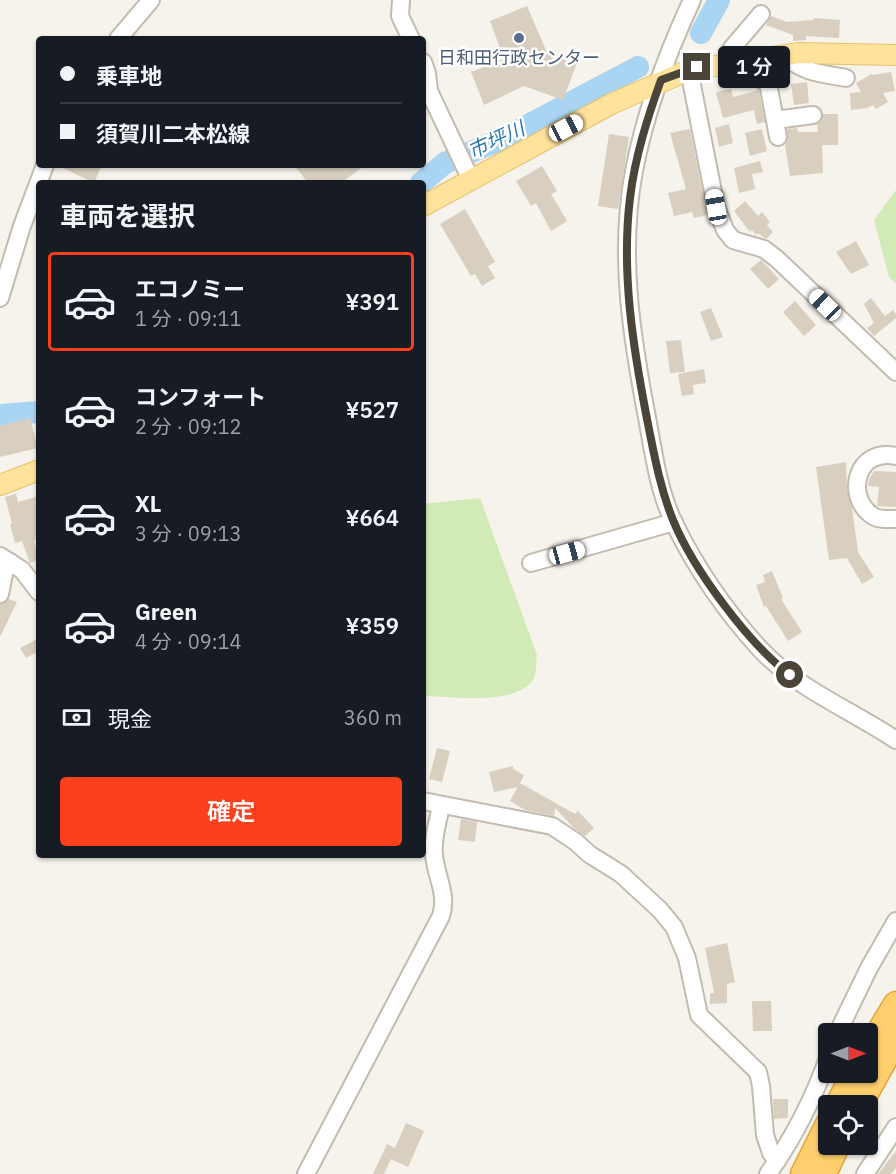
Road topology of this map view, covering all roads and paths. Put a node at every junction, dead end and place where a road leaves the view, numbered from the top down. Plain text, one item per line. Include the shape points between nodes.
1 (151, 0) edge
2 (401, 0) edge
3 (692, 0) edge
4 (761, 14) dead end
5 (121, 36) edge
6 (410, 36) edge
7 (786, 54) junction
8 (896, 55) edge
9 (732, 62) junction
10 (426, 70) edge
11 (689, 70) junction
12 (846, 78) dead end
13 (661, 80) junction
14 (813, 115) dead end
15 (775, 120) junction
16 (778, 137) dead end
17 (471, 180) junction
18 (36, 189) edge
19 (426, 204) edge
20 (0, 298) edge
21 (896, 372) edge
22 (896, 456) edge
23 (36, 471) edge
24 (0, 485) edge
25 (896, 519) edge
26 (674, 522) junction
27 (5, 559) edge
28 (531, 563) dead end
29 (36, 588) edge
30 (0, 594) edge
31 (896, 740) edge
32 (426, 802) edge
33 (441, 807) junction
34 (896, 921) edge
35 (896, 1004) edge
36 (842, 1023) edge
37 (878, 1034) edge
38 (896, 1039) edge
39 (818, 1082) edge
40 (865, 1095) edge
41 (896, 1127) edge
42 (818, 1144) edge
43 (833, 1155) edge
44 (773, 1168) edge
45 (306, 1174) edge
46 (803, 1174) edge
47 (824, 1174) edge
48 (865, 1174) edge

1 - 5 street
2 - 6 street via 400,16
3 - 13 street
4 - 9 street via 732,48
7 - 8 main road
7 - 9 main road
7 - 12 street via 793,64 819,74
9 - 11 main road
9 - 15 street via 768,83
10 - 17 street via 429,91
11 - 13 main road
11 - 21 street via 716,207 725,230 733,240 764,249 777,259
13 - 17 main road
13 - 26 street via 642,131 634,172 628,233 628,298 657,473
14 - 15 street
15 - 16 street
17 - 19 main road
18 - 20 street
22 - 25 street via 881,454 866,462 858,484 861,501 870,514
23 - 24 main road
26 - 28 street
26 - 31 street via 715,590 761,650 800,683
27 - 29 street via 21,570
27 - 30 street
32 - 33 street
33 - 44 street via 552,826 621,874 660,909 674,927 687,958 699,1015 758,1072
33 - 45 street via 433,849 443,895 441,916
34 - 36 street
35 - 37 highway
38 - 40 highway
39 - 44 street via 803,1119
41 - 48 street
42 - 46 highway
43 - 47 highway

